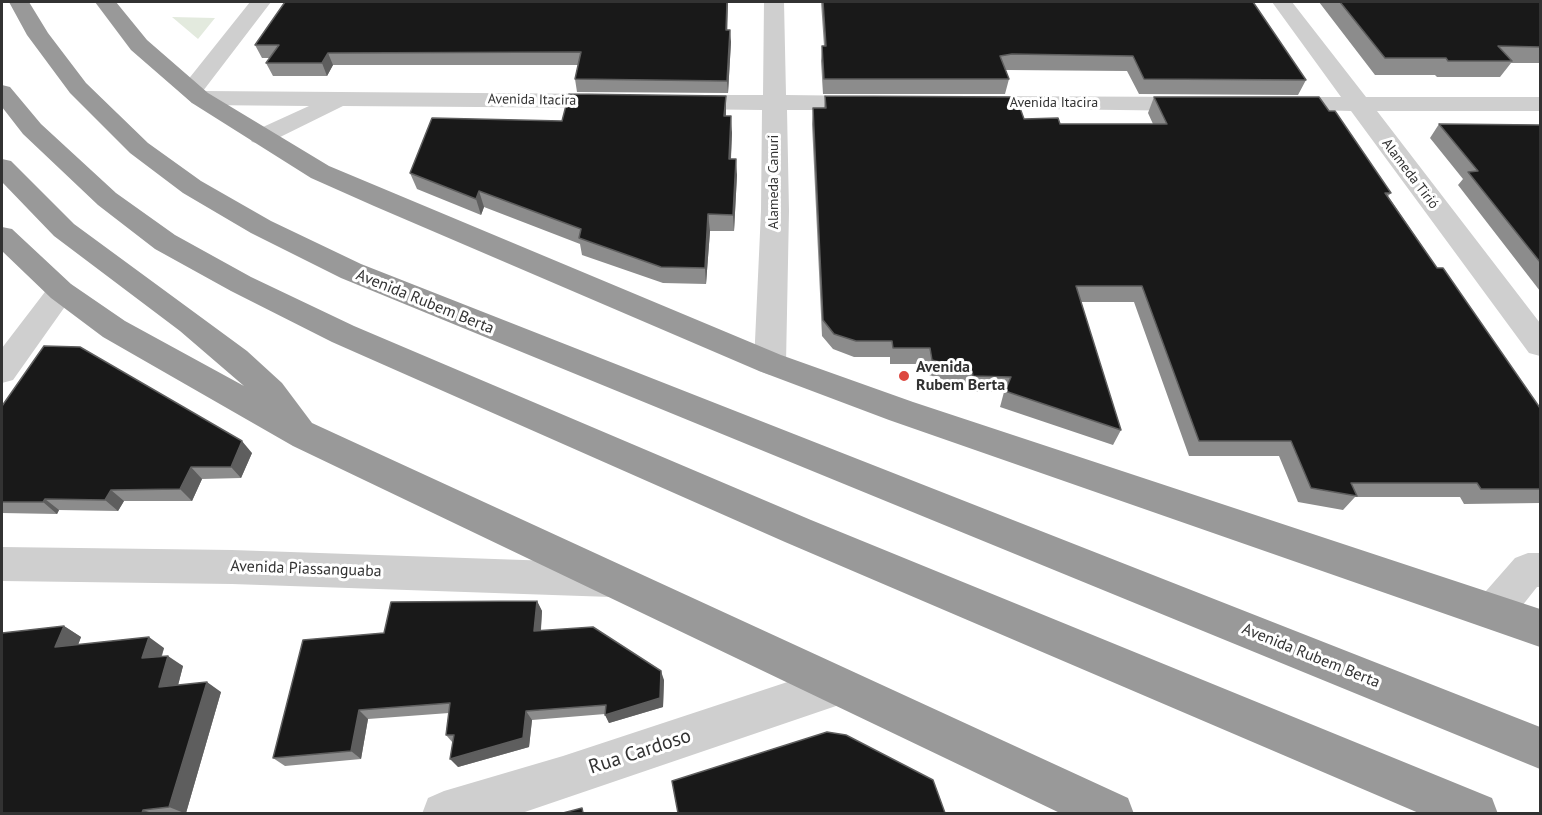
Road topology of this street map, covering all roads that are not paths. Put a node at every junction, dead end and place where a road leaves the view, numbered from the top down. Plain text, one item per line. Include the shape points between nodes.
1 (18, 2) edge
2 (105, 2) edge
3 (261, 2) edge
4 (774, 2) edge
5 (1282, 2) edge
6 (2, 92) edge
7 (196, 94) junction
8 (352, 98) junction
9 (774, 103) junction
10 (892, 103) edge
11 (951, 103) edge
12 (1221, 104) edge
13 (1257, 104) edge
14 (1357, 104) junction
15 (1540, 104) edge
16 (261, 138) junction
17 (2, 167) edge
18 (2, 236) edge
19 (61, 291) junction
20 (1540, 345) edge
21 (770, 363) junction
22 (2, 371) edge
23 (305, 436) junction
24 (2, 564) edge
25 (1540, 570) edge
26 (1386, 576) junction
27 (611, 580) junction
28 (1493, 612) junction
29 (1540, 628) edge
30 (1540, 642) edge
31 (836, 686) junction
32 (1540, 747) edge
33 (444, 813) edge
34 (1112, 813) edge
35 (1476, 813) edge

1 - 32 highway, Avenida Rubem Berta via 78,88 139,148 202,193 261,227 341,266 552,353
2 - 7 highway via 139,45
3 - 7 street
4 - 9 street, Alameda Canuri
5 - 14 street, Alameda Tirió
6 - 35 highway via 32,129 107,200 165,242 343,334 699,489
7 - 8 street, Avenida Itacira
7 - 16 highway
8 - 9 street, Avenida Itacira
8 - 16 street, Avenida Itacira via 309,113
9 - 10 street, Avenida Itacira
9 - 21 street, Alameda Canuri
11 - 12 street, Avenida Itacira
13 - 14 street
14 - 15 street
14 - 20 street, Alameda Tirió
16 - 21 highway via 320,172 383,200
17 - 23 highway via 64,230 236,359 270,392
18 - 19 highway
19 - 22 street
19 - 23 highway via 114,329
21 - 26 highway
23 - 27 highway
24 - 27 street, Avenida Piassanguaba via 232,567
25 - 28 street via 1528,570
26 - 28 highway
26 - 30 highway via 1480,620
27 - 31 highway
28 - 29 highway
31 - 33 street, Rua Cardoso via 563,778
31 - 34 highway

